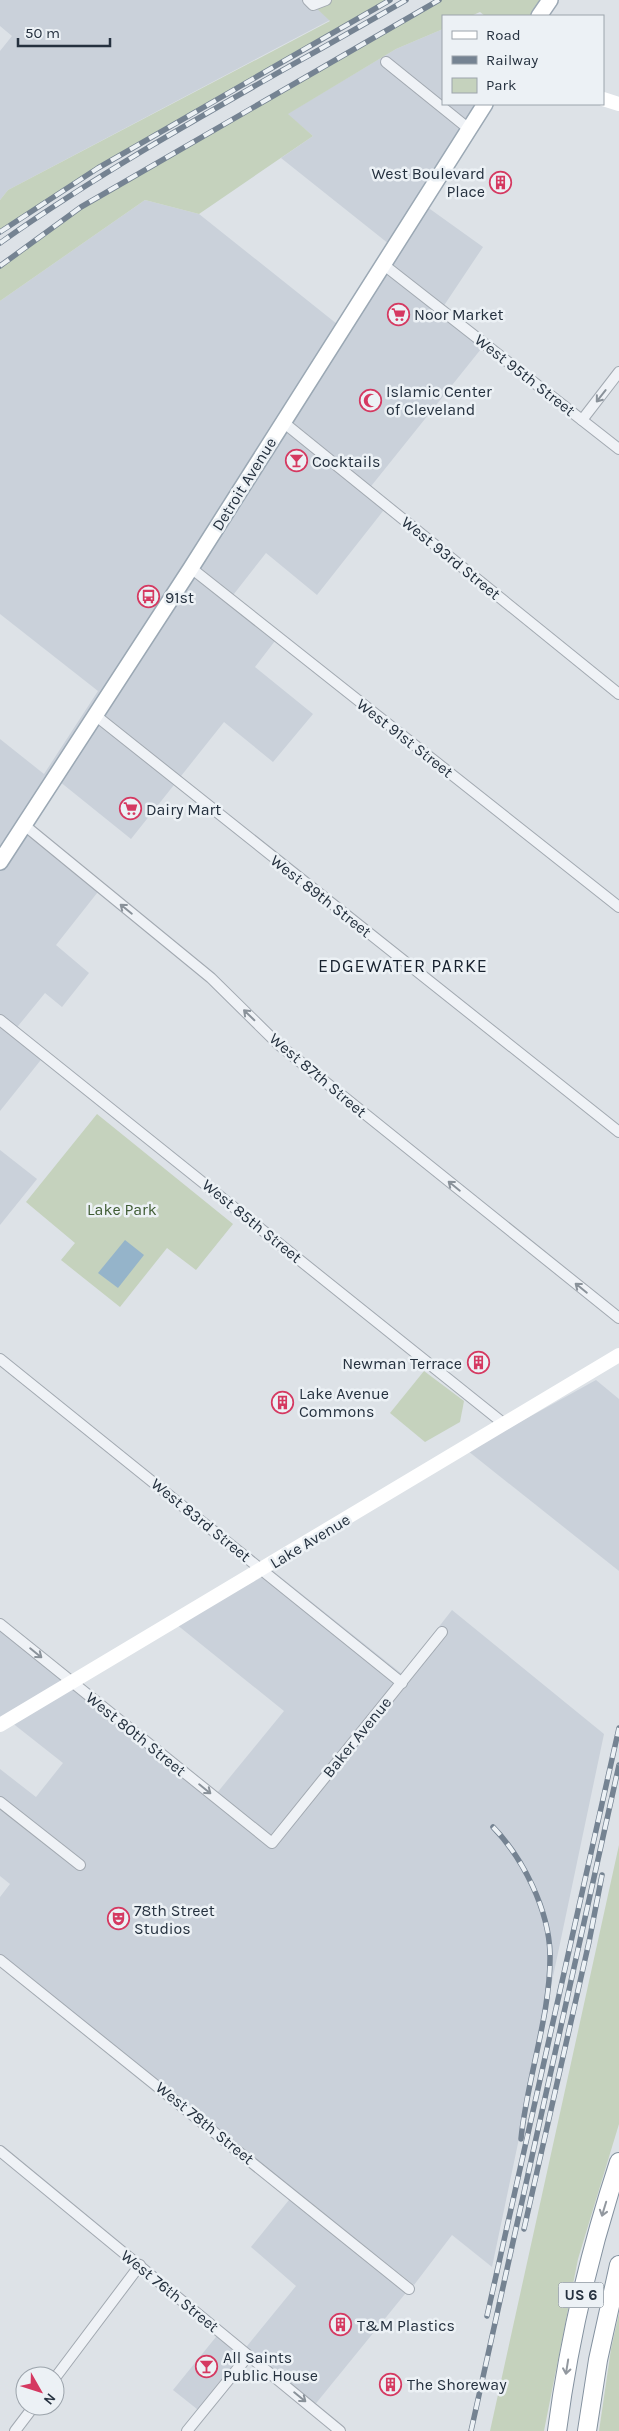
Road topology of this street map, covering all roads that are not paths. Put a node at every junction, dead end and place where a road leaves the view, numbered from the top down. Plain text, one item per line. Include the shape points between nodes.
1 (326, 0) edge
2 (550, 0) edge
3 (311, 2) edge
4 (540, 15) edge
5 (386, 62) dead end
6 (604, 99) edge
7 (619, 104) edge
8 (484, 105) edge
9 (469, 129) junction
10 (384, 265) junction
11 (619, 372) edge
12 (582, 420) junction
13 (283, 422) junction
14 (619, 448) edge
15 (190, 568) junction
16 (619, 694) edge
17 (95, 715) junction
18 (23, 824) junction
19 (0, 862) edge
20 (619, 907) edge
21 (0, 1020) edge
22 (619, 1132) edge
23 (619, 1318) edge
24 (619, 1355) edge
25 (0, 1359) edge
26 (503, 1423) junction
27 (262, 1569) junction
28 (0, 1624) edge
29 (442, 1632) dead end
30 (71, 1682) junction
31 (402, 1683) junction
32 (0, 1725) edge
33 (0, 1802) edge
34 (272, 1843) joint
35 (80, 1865) dead end
36 (0, 1960) edge
37 (0, 2151) edge
38 (619, 2162) edge
39 (619, 2264) edge
40 (140, 2266) junction
41 (409, 2289) dead end
42 (248, 2356) junction
43 (64, 2366) edge
44 (26, 2416) edge
45 (15, 2431) edge
46 (187, 2431) edge
47 (340, 2431) edge
48 (556, 2431) edge
49 (587, 2431) edge

1 - 3 street
2 - 4 main road
5 - 9 street
6 - 7 street
8 - 9 main road, Detroit Avenue
9 - 10 main road, Detroit Avenue
10 - 12 street, West 95th Street
10 - 13 main road, Detroit Avenue
11 -> 12 street
12 - 14 street, West 95th Street
13 - 15 main road, Detroit Avenue
13 - 16 street, West 93rd Street
15 - 17 main road, Detroit Avenue
15 - 20 street, West 91st Street
17 - 18 main road, Detroit Avenue
17 - 22 street, West 89th Street
18 - 19 main road, Detroit Avenue
23 -> 18 street, West 87th Street via 278,1044 211,978
21 - 26 street, West 85th Street
24 - 26 street, Lake Avenue
25 - 27 street, West 83rd Street
26 - 27 street, Lake Avenue
27 - 30 street, Lake Avenue
27 - 31 street, West 83rd Street
28 -> 30 street, West 80th Street
29 - 31 street, Baker Avenue
30 - 32 street, Lake Avenue
30 -> 34 street, West 80th Street
31 - 34 street, Baker Avenue
33 - 35 street
36 - 41 street, West 78th Street
37 - 40 street, West 76th Street
38 -> 48 highway, US 6 via 580,2302
39 - 49 highway, US 6 via 598,2360
40 - 42 street, West 76th Street
40 - 43 street
42 - 46 street
42 -> 47 street, West 76th Street
44 - 45 street

